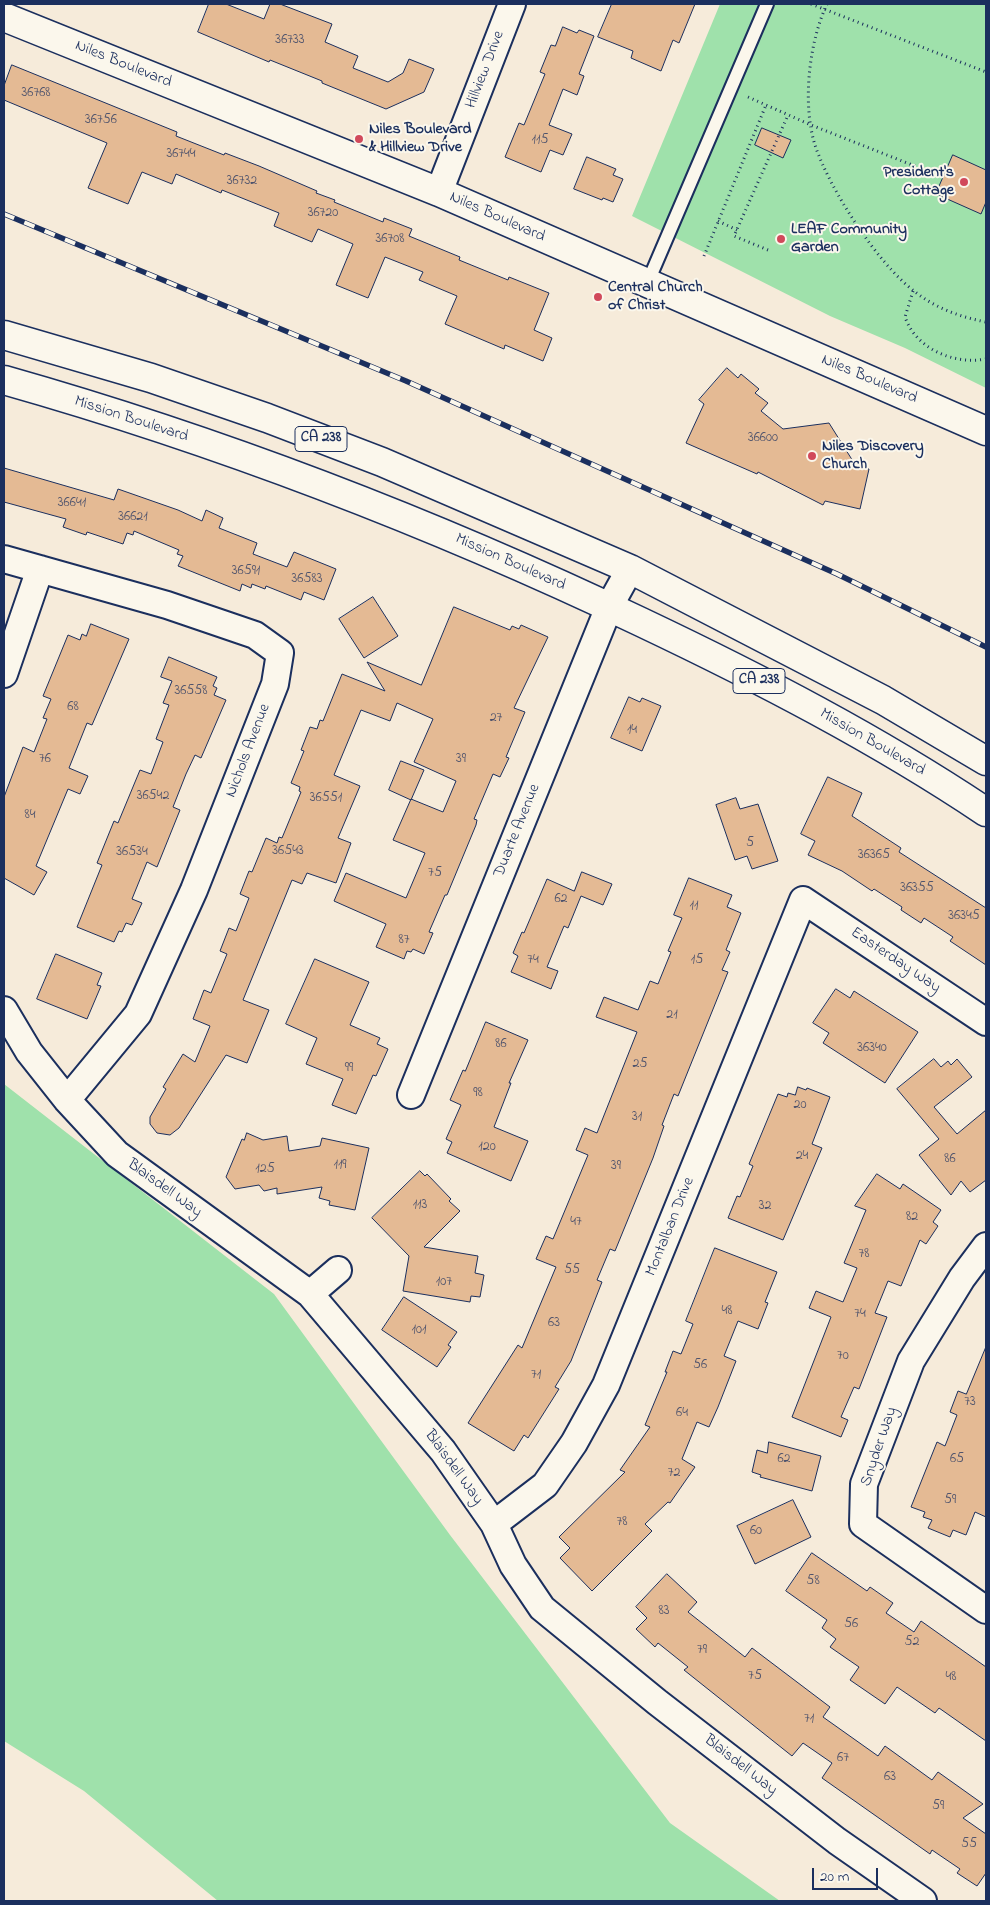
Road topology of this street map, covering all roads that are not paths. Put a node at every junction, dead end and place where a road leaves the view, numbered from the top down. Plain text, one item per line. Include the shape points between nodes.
1 (512, 4) edge
2 (767, 4) edge
3 (4, 17) edge
4 (439, 192) junction
5 (647, 284) junction
6 (4, 335) edge
7 (4, 380) edge
8 (986, 431) edge
9 (4, 559) edge
10 (40, 569) junction
11 (630, 569) junction
12 (609, 607) junction
13 (4, 674) edge
14 (986, 761) edge
15 (986, 812) edge
16 (803, 900) joint
17 (4, 1010) edge
18 (986, 1022) edge
19 (411, 1095) dead end
20 (68, 1100) junction
21 (986, 1246) edge
22 (338, 1270) dead end
23 (310, 1294) junction
24 (494, 1524) junction
25 (986, 1610) edge
26 (923, 1901) edge

1 - 4 street, Hillview Drive
2 - 5 lane
3 - 4 main road, Niles Boulevard
4 - 5 main road, Niles Boulevard
5 - 8 main road, Niles Boulevard
6 - 11 main road, CA 238 via 151,378 267,418 382,462
7 - 12 main road, Mission Boulevard / CA 238 via 258,461 502,558
9 - 10 street, Nichols Avenue
10 - 13 street
10 - 20 street, Nichols Avenue via 167,605 255,635 280,653 275,684 198,881 138,1014
11 - 12 street, Duarte Avenue
11 - 14 main road, CA 238 via 874,696
12 - 15 main road, Mission Boulevard / CA 238 via 695,648 873,742
12 - 19 street, Duarte Avenue
16 - 18 street, Easterday Way
16 - 24 street, Montalban Drive via 606,1386 574,1443 545,1485
17 - 20 street, Blaisdell Way via 29,1052
20 - 23 street, Blaisdell Way via 117,1154
21 - 25 street, Snyder Way via 962,1278 912,1361 864,1484 863,1524
22 - 23 street
23 - 24 street, Blaisdell Way via 443,1450
24 - 26 street, Blaisdell Way via 513,1565 542,1608 829,1835

